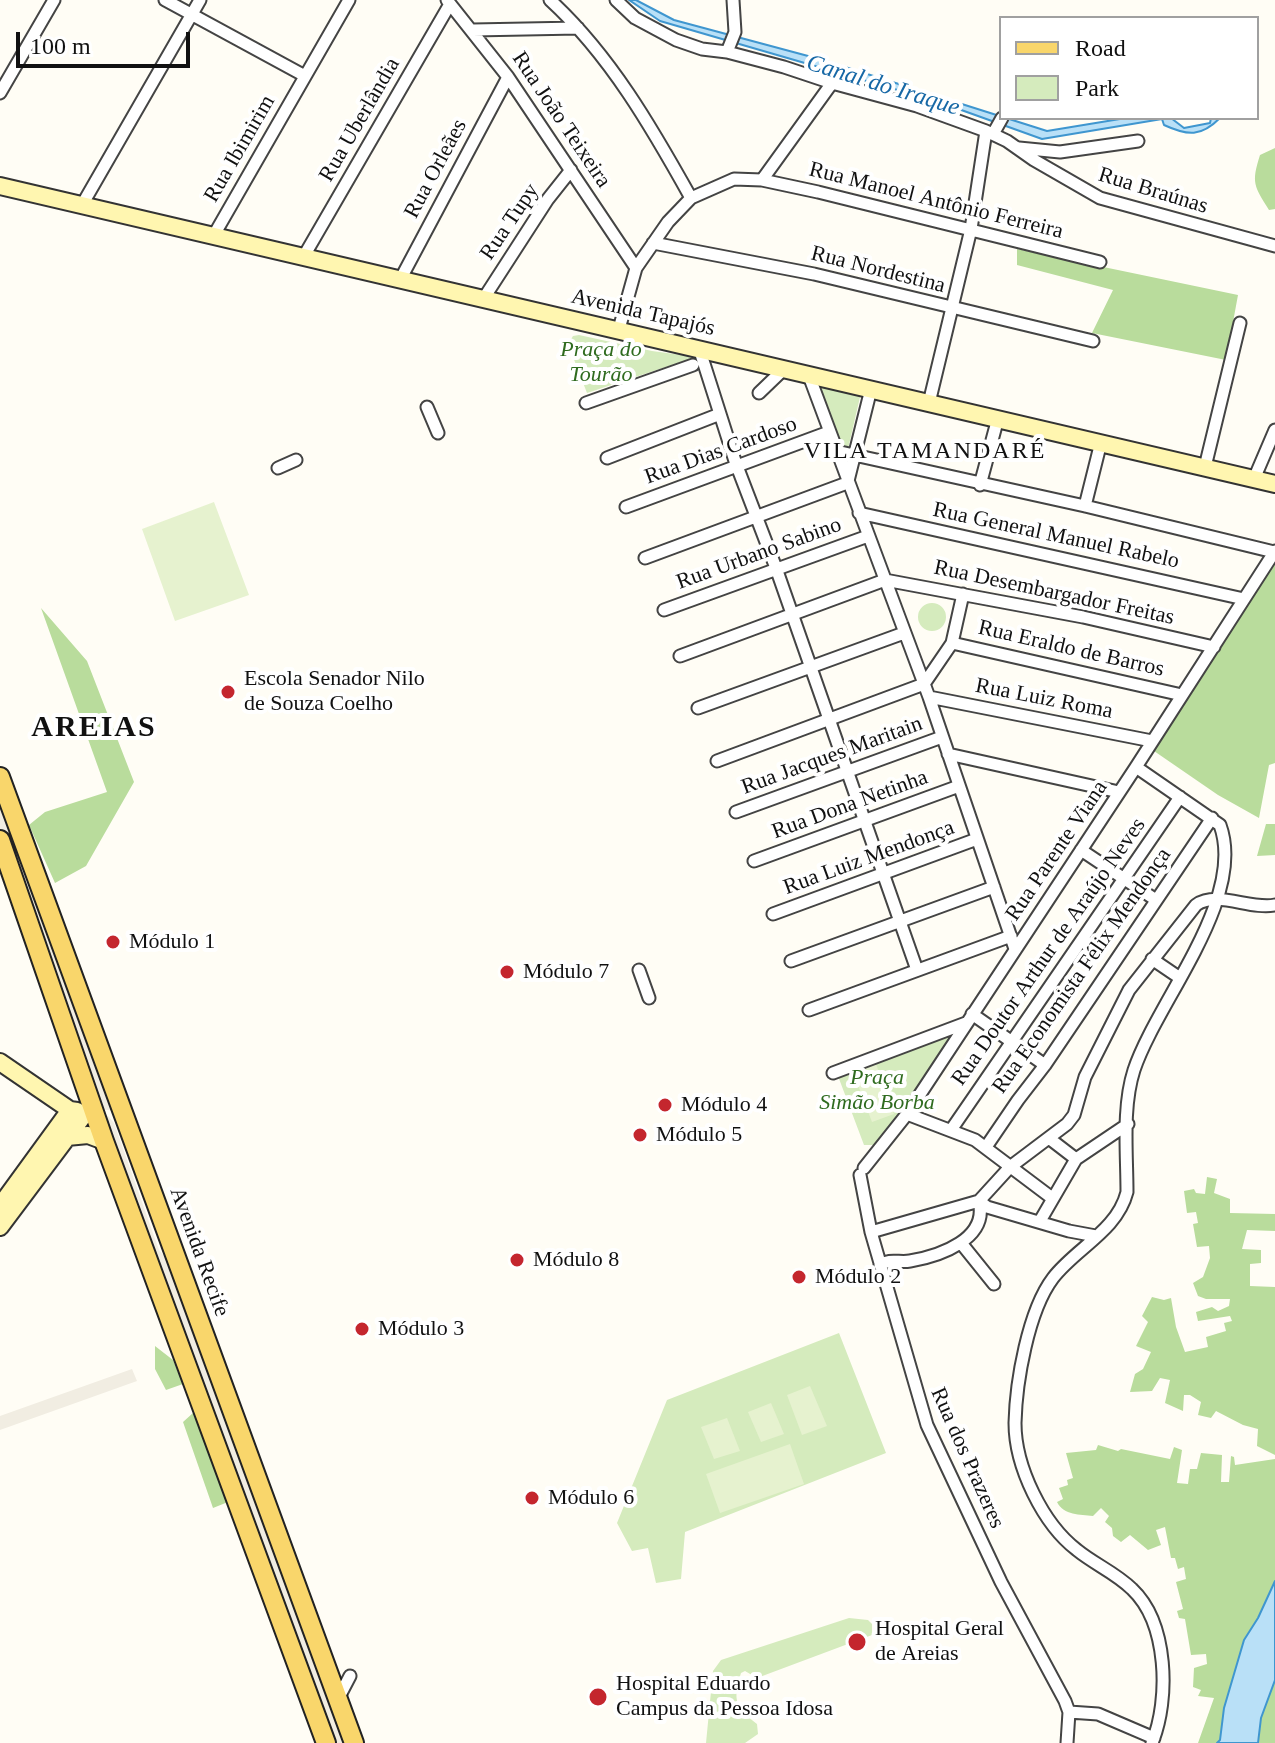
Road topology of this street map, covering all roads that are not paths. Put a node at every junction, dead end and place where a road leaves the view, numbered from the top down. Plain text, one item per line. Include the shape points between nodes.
1 (54, 0) edge
2 (165, 0) edge
3 (200, 0) edge
4 (349, 0) edge
5 (550, 0) edge
6 (616, 0) edge
7 (733, 0) edge
8 (449, 2) edge
9 (192, 14) junction
10 (578, 28) junction
11 (473, 30) junction
12 (729, 49) junction
13 (305, 76) junction
14 (508, 77) junction
15 (832, 83) junction
16 (0, 93) edge
17 (995, 128) edge
18 (1138, 141) dead end
19 (1019, 148) junction
20 (571, 170) junction
21 (762, 180) junction
22 (0, 186) edge
23 (691, 198) junction
24 (82, 205) junction
25 (971, 229) junction
26 (214, 235) junction
27 (653, 243) junction
28 (1275, 246) edge
29 (304, 256) junction
30 (1100, 262) dead end
31 (636, 268) junction
32 (400, 280) junction
33 (484, 298) junction
34 (952, 309) junction
35 (1240, 323) dead end
36 (619, 329) junction
37 (1093, 341) dead end
38 (699, 359) junction
39 (785, 368) junction
40 (808, 373) junction
41 (871, 389) junction
42 (759, 393) dead end
43 (586, 403) dead end
44 (929, 403) junction
45 (427, 407) dead end
46 (720, 414) junction
47 (998, 418) junction
48 (1275, 430) edge
49 (829, 432) junction
50 (438, 433) dead end
51 (1101, 442) junction
52 (836, 451) junction
53 (854, 455) junction
54 (607, 458) dead end
55 (296, 460) dead end
56 (737, 467) junction
57 (1205, 467) junction
58 (278, 468) dead end
59 (1254, 479) junction
60 (847, 483) junction
61 (1275, 484) edge
62 (980, 485) junction
63 (1085, 506) junction
64 (626, 507) dead end
65 (859, 513) junction
66 (756, 517) junction
67 (868, 536) junction
68 (1275, 552) edge
69 (645, 558) dead end
70 (776, 568) junction
71 (885, 580) junction
72 (963, 594) junction
73 (1244, 599) junction
74 (664, 610) dead end
75 (792, 616) junction
76 (904, 633) junction
77 (952, 643) junction
78 (1214, 647) junction
79 (680, 656) dead end
80 (810, 668) junction
81 (924, 684) junction
82 (1182, 695) junction
83 (929, 697) junction
84 (698, 708) dead end
85 (829, 719) junction
86 (942, 737) junction
87 (1152, 741) junction
88 (948, 754) junction
89 (717, 761) dead end
90 (1136, 767) junction
91 (847, 772) junction
92 (0, 777) edge
93 (959, 786) junction
94 (1119, 792) junction
95 (1180, 797) junction
96 (736, 812) dead end
97 (1212, 818) junction
98 (865, 820) junction
99 (977, 839) junction
100 (0, 840) edge
101 (1081, 850) junction
102 (754, 861) dead end
103 (884, 873) junction
104 (1124, 878) junction
105 (994, 887) junction
106 (1215, 899) junction
107 (1156, 900) junction
108 (1275, 905) edge
109 (773, 914) dead end
110 (900, 921) junction
111 (1011, 936) junction
112 (1015, 949) junction
113 (1152, 959) junction
114 (791, 961) dead end
115 (639, 970) dead end
116 (917, 970) junction
117 (1180, 978) junction
118 (649, 998) dead end
119 (809, 1010) dead end
120 (970, 1018) junction
121 (1013, 1042) junction
122 (0, 1062) edge
123 (1045, 1065) junction
124 (833, 1073) dead end
125 (84, 1111) junction
126 (907, 1114) junction
127 (1128, 1124) junction
128 (951, 1130) junction
129 (67, 1137) junction
130 (1050, 1139) junction
131 (104, 1141) junction
132 (986, 1147) junction
133 (1076, 1159) junction
134 (1010, 1167) junction
135 (862, 1171) joint
136 (1052, 1198) junction
137 (979, 1201) junction
138 (0, 1206) edge
139 (1040, 1221) junction
140 (0, 1227) edge
141 (871, 1232) junction
142 (1096, 1236) junction
143 (961, 1243) junction
144 (880, 1265) junction
145 (182, 1273) junction
146 (994, 1284) dead end
147 (350, 1676) dead end
148 (338, 1700) junction
149 (1069, 1712) junction
150 (1153, 1740) edge
151 (326, 1743) edge
152 (354, 1743) edge
153 (1067, 1743) edge

1 - 16 street
2 - 9 street
3 - 9 street
4 - 13 street, Rua Ibimirim
5 - 10 street
6 - 12 street, Rua Braúnas via 652,29 702,49
7 - 12 street via 735,32
8 - 11 street, Rua João Teixeira
8 - 29 street, Rua Uberlândia
9 - 13 street
9 - 24 street
10 - 11 street
10 - 23 street via 648,123
11 - 14 street, Rua João Teixeira
12 - 15 street, Rua Braúnas
13 - 26 street, Rua Ibimirim
14 - 20 street, Rua João Teixeira
14 - 32 street, Rua Orleães
15 - 17 street, Rua Braúnas
15 - 21 street
17 - 19 street, Rua Braúnas
17 - 25 street
18 - 19 street via 1060,152
19 - 28 street, Rua Braúnas via 1100,198
20 - 31 street, Rua João Teixeira
20 - 33 street, Rua Tupy
21 - 23 street, Rua Manoel Antônio Ferreira via 734,179
21 - 25 street, Rua Manoel Antônio Ferreira
22 - 24 main road, Avenida Tapajós
23 - 27 street
24 - 26 main road, Avenida Tapajós
25 - 30 street, Rua Manoel Antônio Ferreira
25 - 34 street
26 - 29 main road, Avenida Tapajós
27 - 31 street
27 - 34 street, Rua Nordestina via 814,274
29 - 32 main road, Avenida Tapajós
31 - 36 street
32 - 33 main road, Avenida Tapajós
33 - 36 main road, Avenida Tapajós
34 - 37 street, Rua Nordestina
34 - 44 street
35 - 57 street
36 - 38 main road, Avenida Tapajós
38 - 39 main road, Avenida Tapajós
38 - 43 street
38 - 46 street
39 - 40 main road, Avenida Tapajós
39 - 42 street
40 - 41 main road, Avenida Tapajós
40 - 49 street
41 - 44 main road, Avenida Tapajós
41 - 53 street
44 - 47 main road, Avenida Tapajós
45 - 50 street
46 - 54 street
46 - 56 street
47 - 51 main road, Avenida Tapajós
47 - 62 street
48 - 59 street
49 - 52 street
49 - 56 street, Rua Dias Cardoso
51 - 57 main road, Avenida Tapajós
51 - 63 street
52 - 53 street
52 - 60 street
53 - 60 street
53 - 62 street
55 - 58 street
56 - 64 street, Rua Dias Cardoso
56 - 66 street
57 - 59 main road, Avenida Tapajós
59 - 61 main road, Avenida Tapajós
60 - 65 street
60 - 66 street
62 - 63 street
63 - 68 street
65 - 67 street
65 - 73 street, Rua General Manuel Rabelo
66 - 69 street
66 - 70 street
67 - 70 street, Rua Urbano Sabino
67 - 71 street
68 - 73 street, Rua Parente Viana
70 - 74 street, Rua Urbano Sabino
70 - 75 street
71 - 72 street, Rua Desembargador Freitas
71 - 75 street
71 - 76 street
72 - 77 street
72 - 78 street, Rua Desembargador Freitas
73 - 78 street, Rua Parente Viana
75 - 79 street
75 - 80 street
76 - 80 street
76 - 81 street
77 - 81 street
77 - 82 street, Rua Eraldo de Barros
78 - 82 street, Rua Parente Viana
80 - 84 street
80 - 85 street
81 - 83 street
81 - 85 street
82 - 87 street, Rua Parente Viana
83 - 86 street
83 - 87 street, Rua Luiz Roma
85 - 89 street
85 - 91 street
86 - 88 street
86 - 91 street, Rua Jacques Maritain
87 - 90 street, Rua Parente Viana
88 - 93 street
88 - 94 street
90 - 94 street, Rua Parente Viana
90 - 95 street
91 - 96 street, Rua Jacques Maritain
91 - 98 street
92 - 145 main road, Avenida Recife
93 - 98 street, Rua Dona Netinha
93 - 99 street
94 - 101 street, Rua Parente Viana
95 - 97 street
95 - 104 street, Rua Doutor Arthur de Araújo Neves
97 - 106 street via 1220,825 1226,852
97 - 107 street, Rua Economista Félix Mendonça
98 - 102 street, Rua Dona Netinha
98 - 103 street
99 - 103 street, Rua Luiz Mendonça
99 - 105 street
100 - 125 main road
101 - 104 street
101 - 112 street, Rua Parente Viana
103 - 109 street, Rua Luiz Mendonça
103 - 110 street
104 - 107 street
104 - 121 street, Rua Doutor Arthur de Araújo Neves
105 - 110 street
105 - 111 street
106 - 108 street
106 - 113 street via 1196,905
106 - 117 street
107 - 123 street, Rua Economista Félix Mendonça
110 - 114 street
110 - 116 street
111 - 112 street
111 - 116 street
112 - 120 street, Rua Parente Viana
113 - 117 street
113 - 130 street via 1122,1002 1085,1077 1074,1115
115 - 118 street
116 - 119 street
117 - 127 street via 1138,1059
120 - 121 street
120 - 124 street
120 - 126 street, Rua Parente Viana
121 - 123 street
121 - 128 street, Rua Doutor Arthur de Araújo Neves
122 - 125 main road
123 - 132 street, Rua Economista Félix Mendonça
125 - 129 main road
125 - 131 main road
125 - 138 main road
125 - 145 main road via 107,1112 115,1121 167,1253
126 - 128 street
126 - 135 street, Rua Parente Viana
127 - 133 street
127 - 142 street via 1124,1205
128 - 132 street
129 - 131 main road via 88,1135
129 - 140 main road
130 - 133 street
130 - 134 street
131 - 151 main road
132 - 134 street
133 - 136 street
134 - 136 street
134 - 137 street
135 - 141 street, Rua dos Prazeres
136 - 139 street
137 - 139 street
137 - 141 street
137 - 143 street via 974,1231
139 - 142 street
141 - 144 street, Rua dos Prazeres
142 - 150 street via 1043,1293 1023,1359 1015,1425 1025,1470 1053,1528 1132,1589 1150,1616 1164,1670
143 - 144 street via 910,1261
143 - 146 street
144 - 149 street, Rua dos Prazeres via 935,1445
145 - 148 main road, Avenida Recife
147 - 148 street
148 - 152 main road, Avenida Recife
149 - 150 street via 1098,1714
149 - 153 street, Rua dos Prazeres

